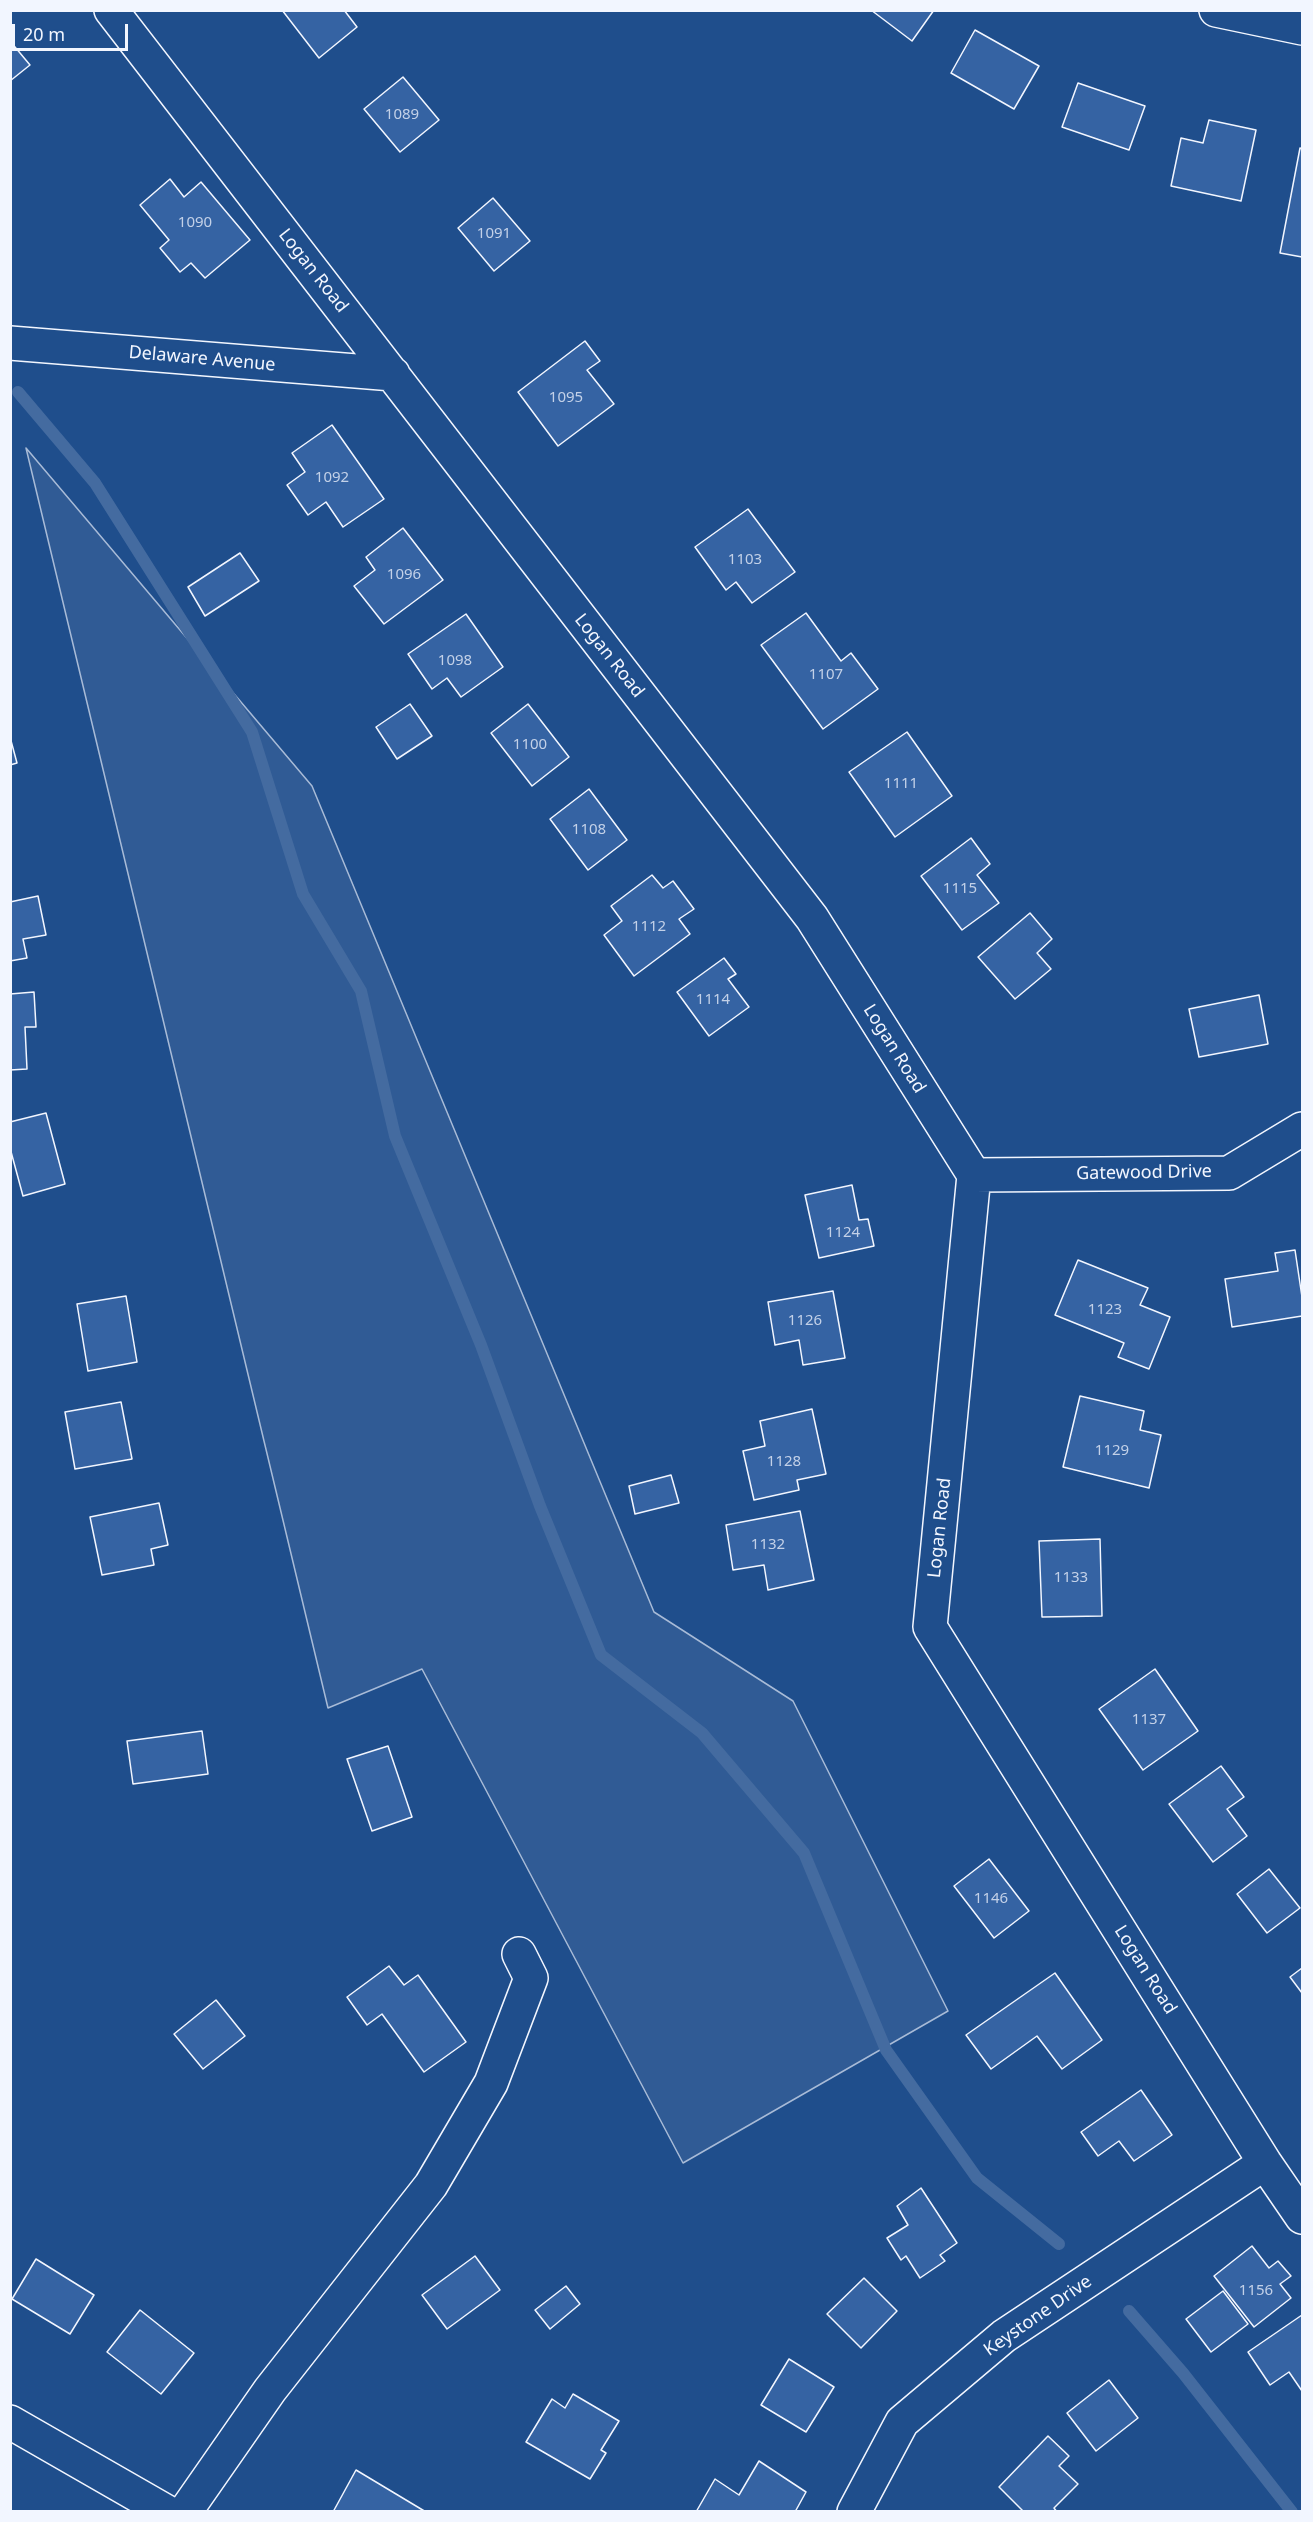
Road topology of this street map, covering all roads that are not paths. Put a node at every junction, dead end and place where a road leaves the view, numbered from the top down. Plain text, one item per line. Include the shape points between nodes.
1 (111, 10) edge
2 (1216, 10) edge
3 (1302, 28) edge
4 (10, 343) edge
5 (393, 374) junction
6 (1302, 1129) edge
7 (974, 1175) junction
8 (519, 1954) dead end
9 (1265, 2163) junction
10 (1302, 2217) edge
11 (10, 2422) edge
12 (166, 2511) edge
13 (185, 2511) edge
14 (854, 2511) edge

1 - 5 street, Logan Road
2 - 3 street
4 - 5 street, Delaware Avenue
5 - 7 street, Logan Road via 812,918
6 - 7 street, Gatewood Drive via 1229,1173
7 - 9 street, Logan Road via 930,1627
8 - 13 street via 531,1978 491,2083 437,2175 270,2390
9 - 10 street, Logan Road
9 - 14 street, Keystone Drive via 1004,2336 902,2422
11 - 12 street

